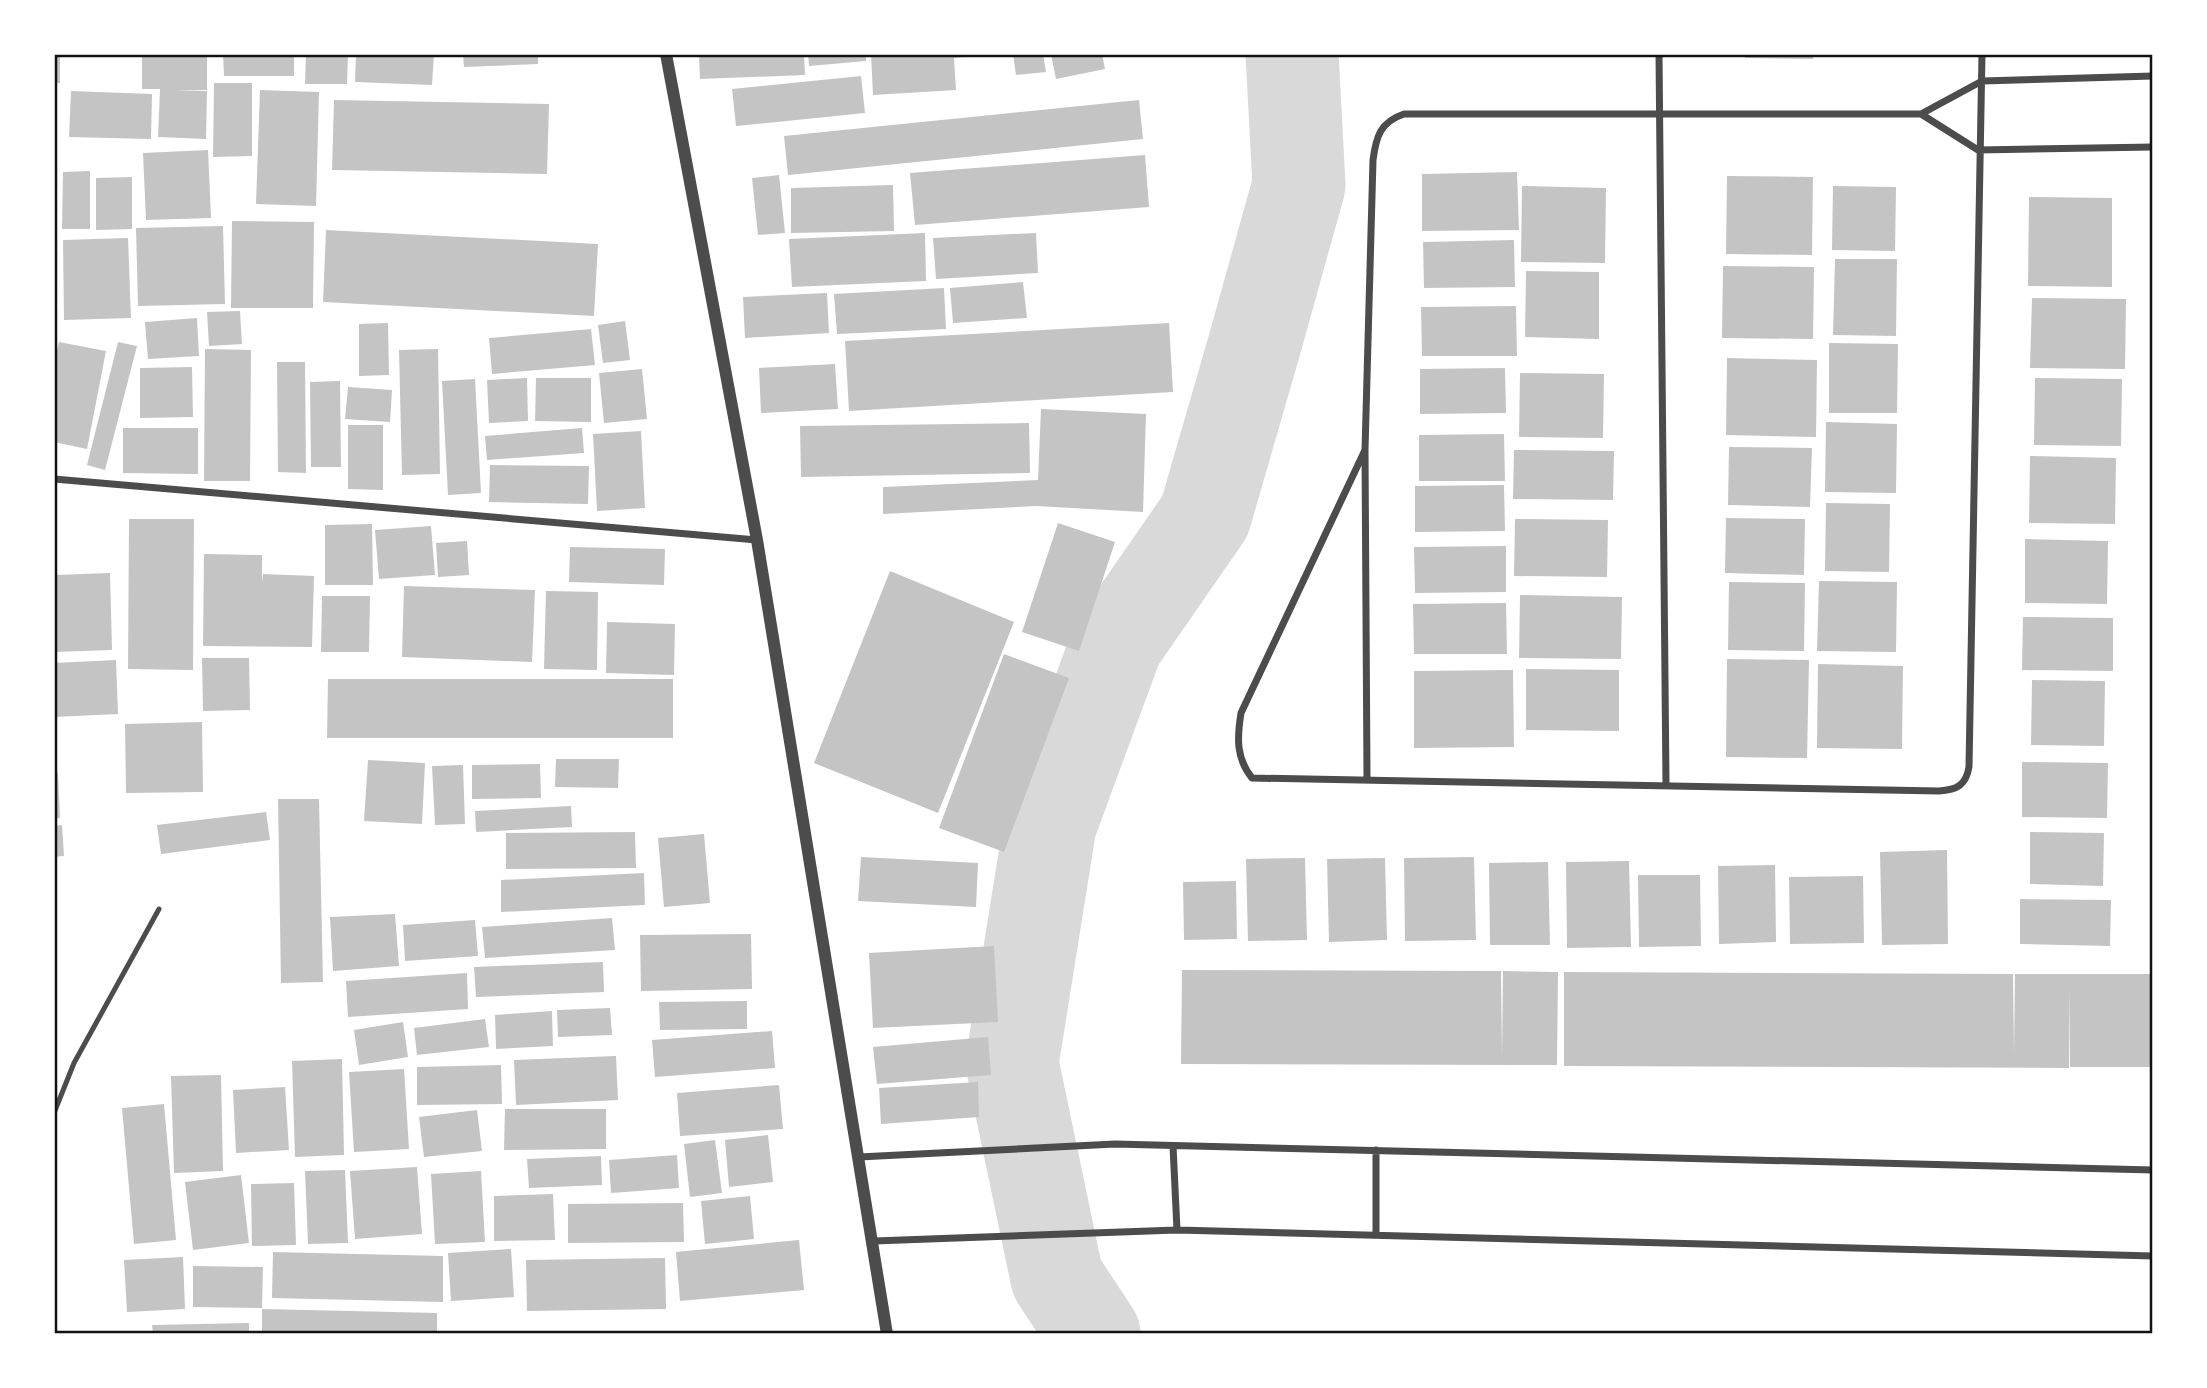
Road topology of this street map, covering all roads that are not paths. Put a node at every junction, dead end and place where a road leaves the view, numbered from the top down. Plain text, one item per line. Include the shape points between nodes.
1 (666, 54) edge
2 (1659, 54) edge
3 (1982, 54) edge
4 (2153, 76) edge
5 (1982, 81) junction
6 (1921, 114) junction
7 (1659, 115) junction
8 (2153, 148) edge
9 (1978, 150) junction
10 (1365, 450) junction
11 (54, 479) edge
12 (757, 540) junction
13 (1367, 778) junction
14 (1666, 784) junction
15 (159, 909) dead end
16 (54, 1113) edge
17 (1173, 1146) junction
18 (1376, 1150) junction
19 (859, 1157) junction
20 (2153, 1170) edge
21 (1177, 1230) junction
22 (1376, 1235) junction
23 (874, 1241) junction
24 (2153, 1256) edge
25 (887, 1334) edge

1 - 12 street
2 - 7 street
3 - 5 street
4 - 5 street
5 - 6 street
5 - 9 street
6 - 7 street
6 - 9 street
7 - 10 street via 1404,114 1382,126 1373,160
7 - 14 street
8 - 9 street
9 - 14 street via 1967,779 1952,790 1939,791
10 - 13 street
10 - 13 street via 1241,713 1237,740 1242,765 1252,778
11 - 12 street
12 - 19 street
13 - 14 street
15 - 16 lane via 74,1063
17 - 18 street
17 - 19 street via 1115,1144
17 - 21 street
18 - 20 street
18 - 22 street
19 - 23 street
21 - 22 street
21 - 23 street
22 - 24 street
23 - 25 street

